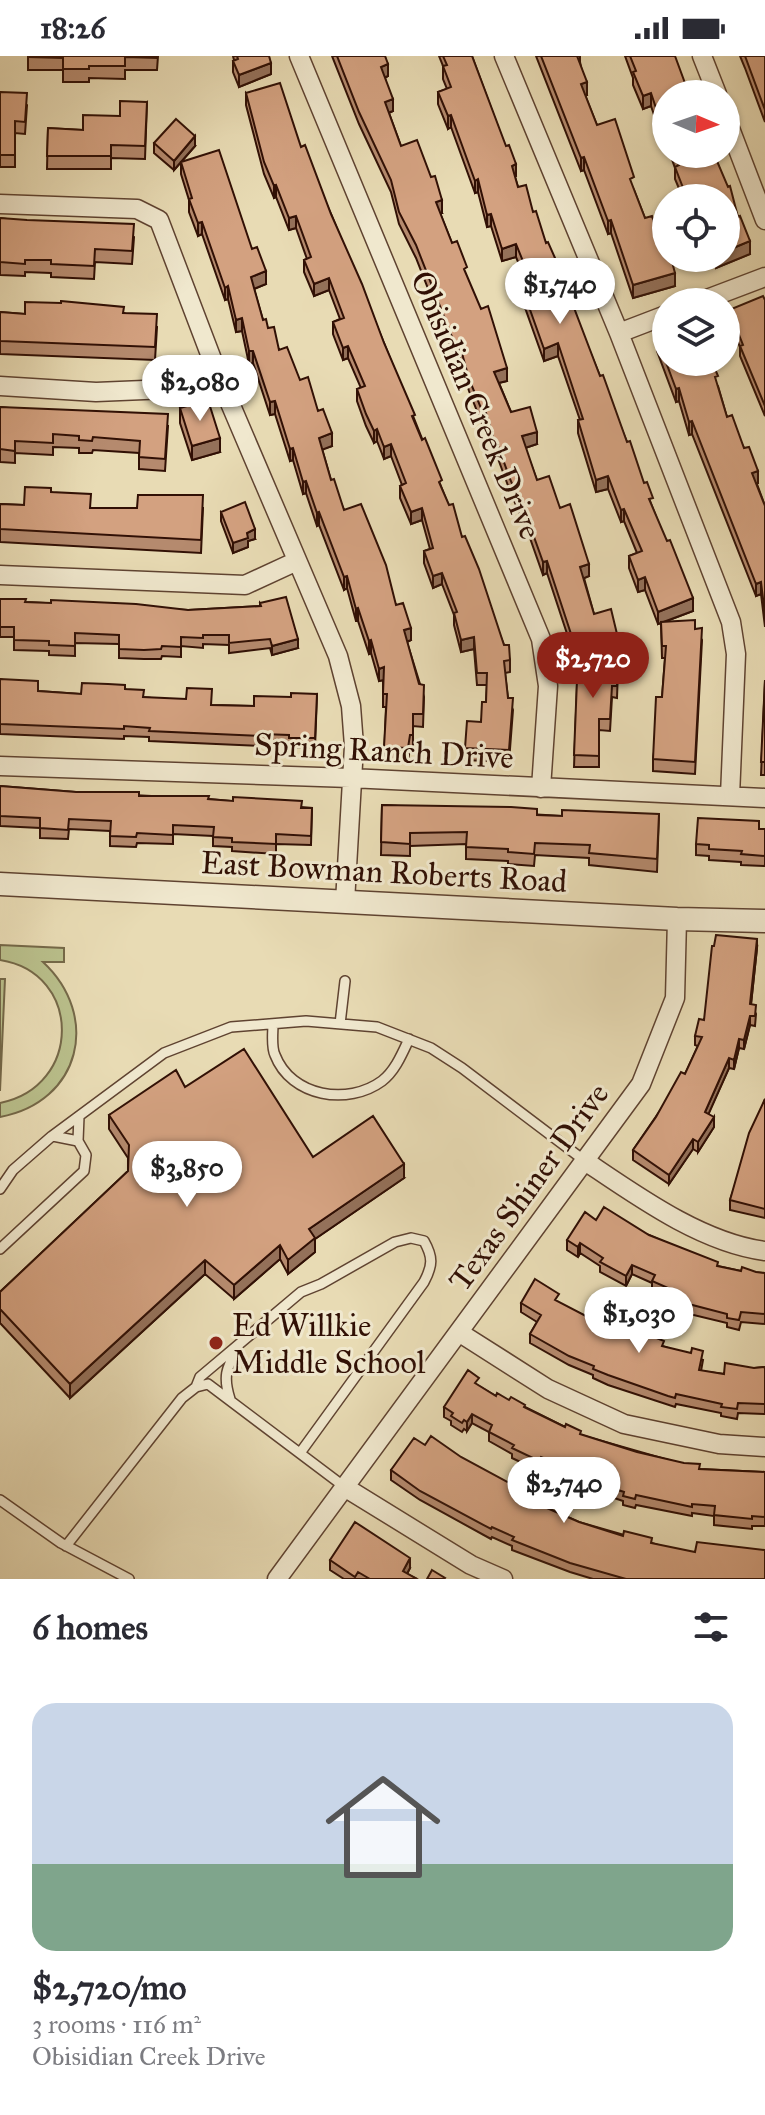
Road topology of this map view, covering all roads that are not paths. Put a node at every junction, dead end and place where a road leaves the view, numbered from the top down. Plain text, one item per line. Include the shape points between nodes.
1 (299, 56) edge
2 (504, 56) edge
3 (702, 56) edge
4 (711, 80) edge
5 (740, 155) edge
6 (0, 204) edge
7 (765, 220) edge
8 (765, 277) edge
9 (736, 288) edge
10 (652, 320) edge
11 (619, 333) junction
12 (218, 375) junction
13 (0, 386) edge
14 (297, 561) junction
15 (0, 575) edge
16 (0, 766) edge
17 (350, 778) junction
18 (541, 788) junction
19 (730, 796) junction
20 (765, 798) edge
21 (0, 884) edge
22 (345, 902) junction
23 (677, 919) junction
24 (765, 921) edge
25 (345, 981) dead end
26 (273, 1024) junction
27 (340, 1024) junction
28 (409, 1039) junction
29 (79, 1116) junction
30 (52, 1136) junction
31 (78, 1141) junction
32 (585, 1161) junction
33 (0, 1189) edge
34 (0, 1249) edge
35 (765, 1251) edge
36 (460, 1333) junction
37 (243, 1340) junction
38 (196, 1387) junction
39 (231, 1400) junction
40 (765, 1447) edge
41 (300, 1453) junction
42 (346, 1488) junction
43 (0, 1500) edge
44 (66, 1546) junction
45 (129, 1579) edge
46 (277, 1579) edge
47 (503, 1579) edge

1 - 18 street, Obisidian Creek Drive via 541,639 548,686
2 - 11 street
3 - 4 street
5 - 7 street
6 - 12 street via 137,209 159,220
8 - 9 street
10 - 11 street
11 - 19 street via 731,622 736,654
12 - 13 street via 168,389 96,392
12 - 14 street
14 - 15 street via 245,585
14 - 17 street via 338,656 351,706
16 - 17 street, Spring Ranch Drive
17 - 18 street, Spring Ranch Drive
17 - 22 street
18 - 19 street, Spring Ranch Drive
19 - 20 street, Spring Ranch Drive
21 - 22 street, East Bowman Roberts Road
22 - 23 street, East Bowman Roberts Road
23 - 24 street, East Bowman Roberts Road
23 - 32 street, Texas Shiner Drive via 675,998 641,1084
25 - 27 lane
26 - 27 lane
26 - 28 lane via 274,1054 286,1073 301,1085 330,1095 358,1093 381,1081
26 - 29 lane via 231,1027 164,1053
27 - 28 lane via 377,1027
28 - 32 lane via 462,1068
29 - 30 lane
29 - 31 lane
30 - 31 lane
30 - 33 lane via 13,1170
31 - 34 lane via 86,1155 84,1171
32 - 35 street via 664,1213 744,1249
32 - 36 street, Texas Shiner Drive
36 - 40 street via 548,1389 624,1424 719,1444
36 - 42 street, Texas Shiner Drive
37 - 38 lane via 200,1377
37 - 39 lane via 226,1367
37 - 41 lane via 301,1292 395,1242 424,1241 432,1254 424,1282
38 - 39 lane via 208,1384
38 - 44 lane
39 - 41 lane
41 - 42 lane
42 - 46 street, Texas Shiner Drive
42 - 47 street
43 - 44 lane
44 - 45 lane

